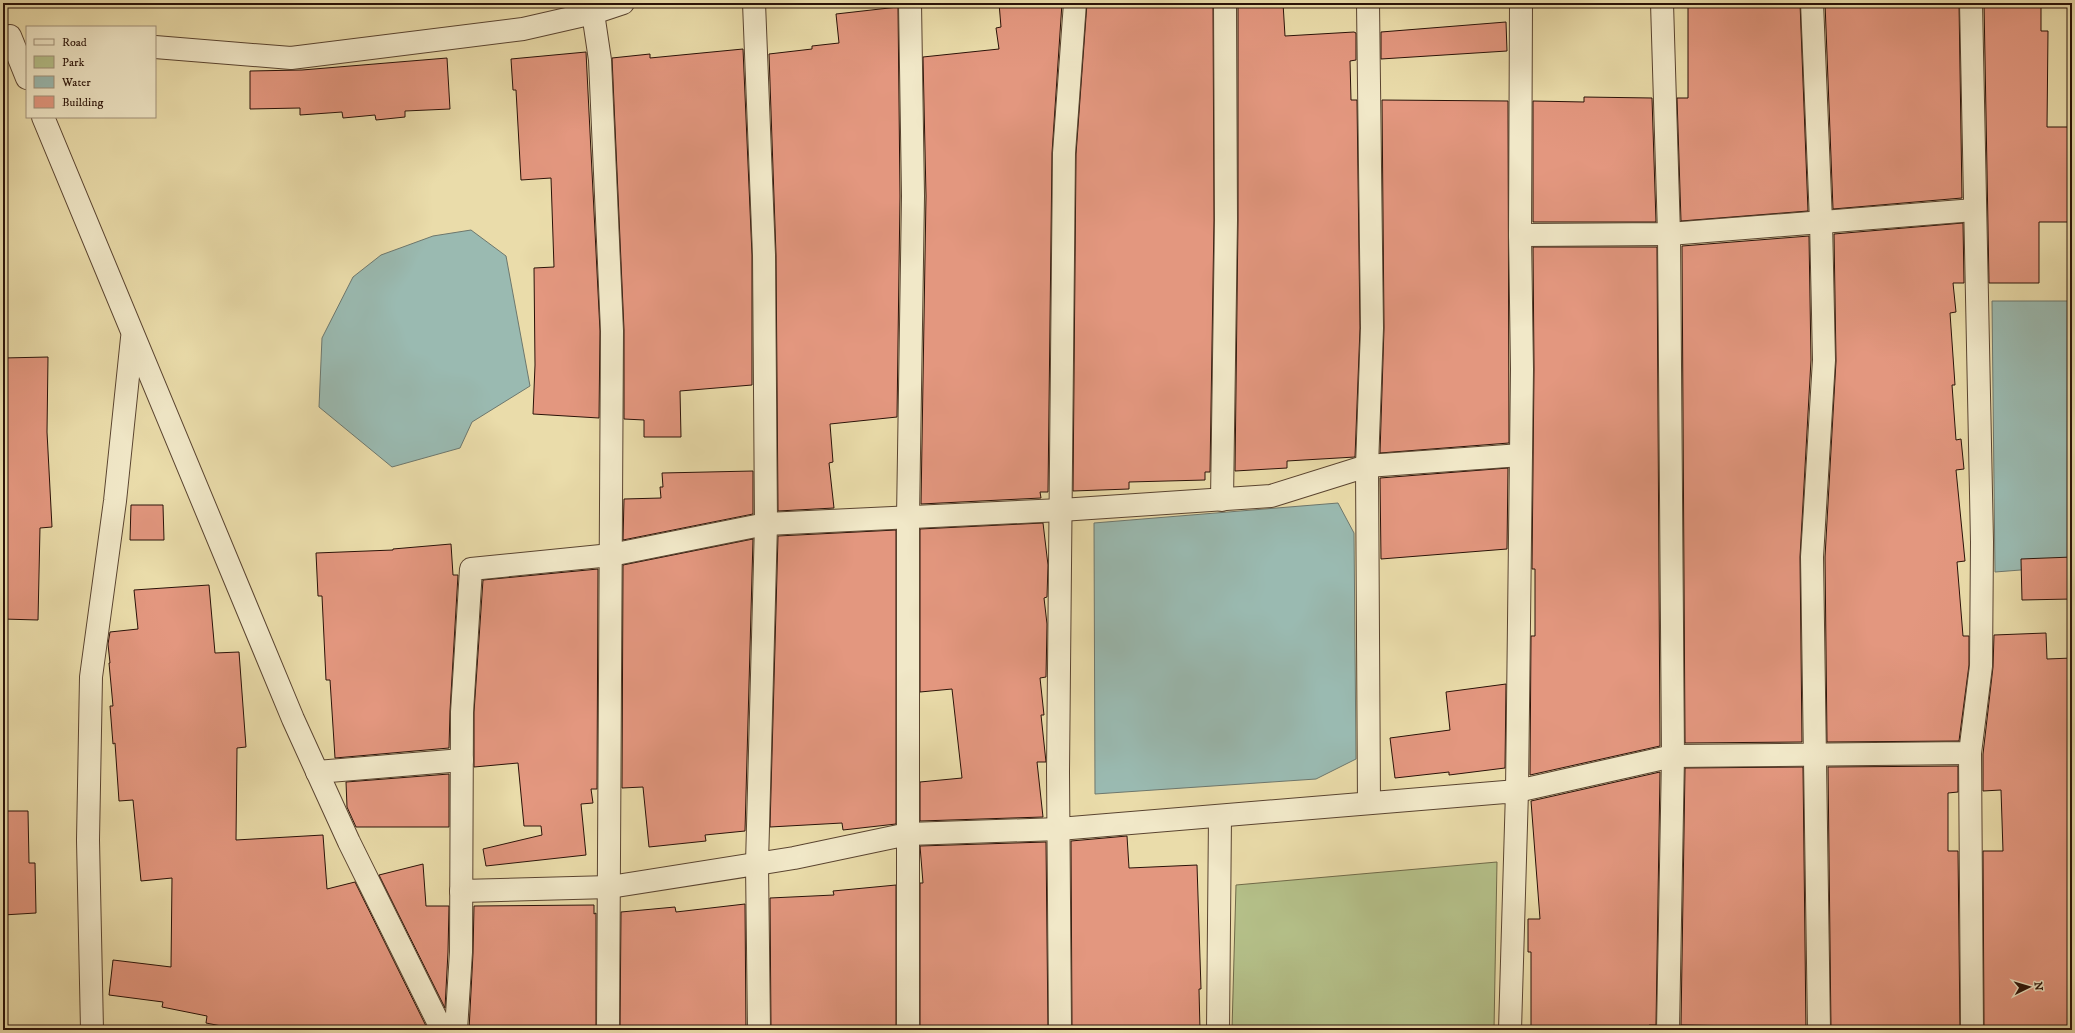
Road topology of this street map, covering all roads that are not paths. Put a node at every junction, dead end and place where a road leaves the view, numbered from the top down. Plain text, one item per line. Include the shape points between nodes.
1 (623, 3) edge
2 (754, 3) edge
3 (910, 3) edge
4 (1076, 3) edge
5 (1225, 3) edge
6 (1368, 3) edge
7 (1521, 3) edge
8 (1662, 3) edge
9 (1812, 3) edge
10 (1971, 3) edge
11 (593, 13) junction
12 (13, 36) edge
13 (156, 48) edge
14 (26, 75) edge
15 (43, 118) edge
16 (1974, 210) junction
17 (1821, 221) junction
18 (1669, 234) junction
19 (1520, 235) junction
20 (132, 335) junction
21 (1521, 455) junction
22 (1367, 466) junction
23 (1222, 500) junction
24 (1061, 510) junction
25 (908, 518) junction
26 (766, 524) junction
27 (611, 555) junction
28 (1970, 753) junction
29 (1673, 756) junction
30 (1815, 756) junction
31 (462, 760) junction
32 (317, 772) junction
33 (1517, 791) junction
34 (1369, 803) junction
35 (1220, 816) junction
36 (1060, 829) junction
37 (908, 834) junction
38 (757, 864) junction
39 (610, 887) junction
40 (461, 890) junction
41 (92, 1030) edge
42 (442, 1030) edge
43 (456, 1030) edge
44 (608, 1030) edge
45 (759, 1030) edge
46 (908, 1030) edge
47 (1060, 1030) edge
48 (1218, 1030) edge
49 (1510, 1030) edge
50 (1668, 1030) edge
51 (1819, 1030) edge
52 (1972, 1030) edge

1 - 11 street
2 - 26 street via 764,255
3 - 25 street via 913,196
4 - 24 street via 1064,153
5 - 23 street via 1226,220
6 - 22 street via 1372,328
7 - 19 street
8 - 18 street
9 - 17 street
10 - 16 street
11 - 13 street via 523,29 291,58
11 - 27 street via 600,60 612,331
12 - 14 street
15 - 20 street
16 - 17 street
16 - 28 street via 1982,542 1981,666
17 - 18 street
17 - 30 street via 1824,360 1812,557
18 - 19 street
18 - 29 street
19 - 21 street
20 - 32 street
20 - 41 street via 115,501 91,677 88,840
21 - 22 street
21 - 33 street
22 - 23 street via 1271,496
22 - 34 street
23 - 24 street
24 - 25 street
24 - 36 street via 1058,772
25 - 26 street
25 - 37 street
26 - 27 street
26 - 38 street
27 - 31 street via 471,569 462,712
27 - 39 street
28 - 30 street
28 - 52 street
29 - 30 street
29 - 33 street
29 - 50 street
30 - 51 street
31 - 32 street
31 - 40 street
32 - 42 street
33 - 34 street
33 - 49 street
34 - 35 street
35 - 36 street
35 - 48 street
36 - 37 street
36 - 47 street
37 - 38 street
37 - 46 street
38 - 39 street
38 - 45 street
39 - 40 street
39 - 44 street
40 - 43 street via 461,952

